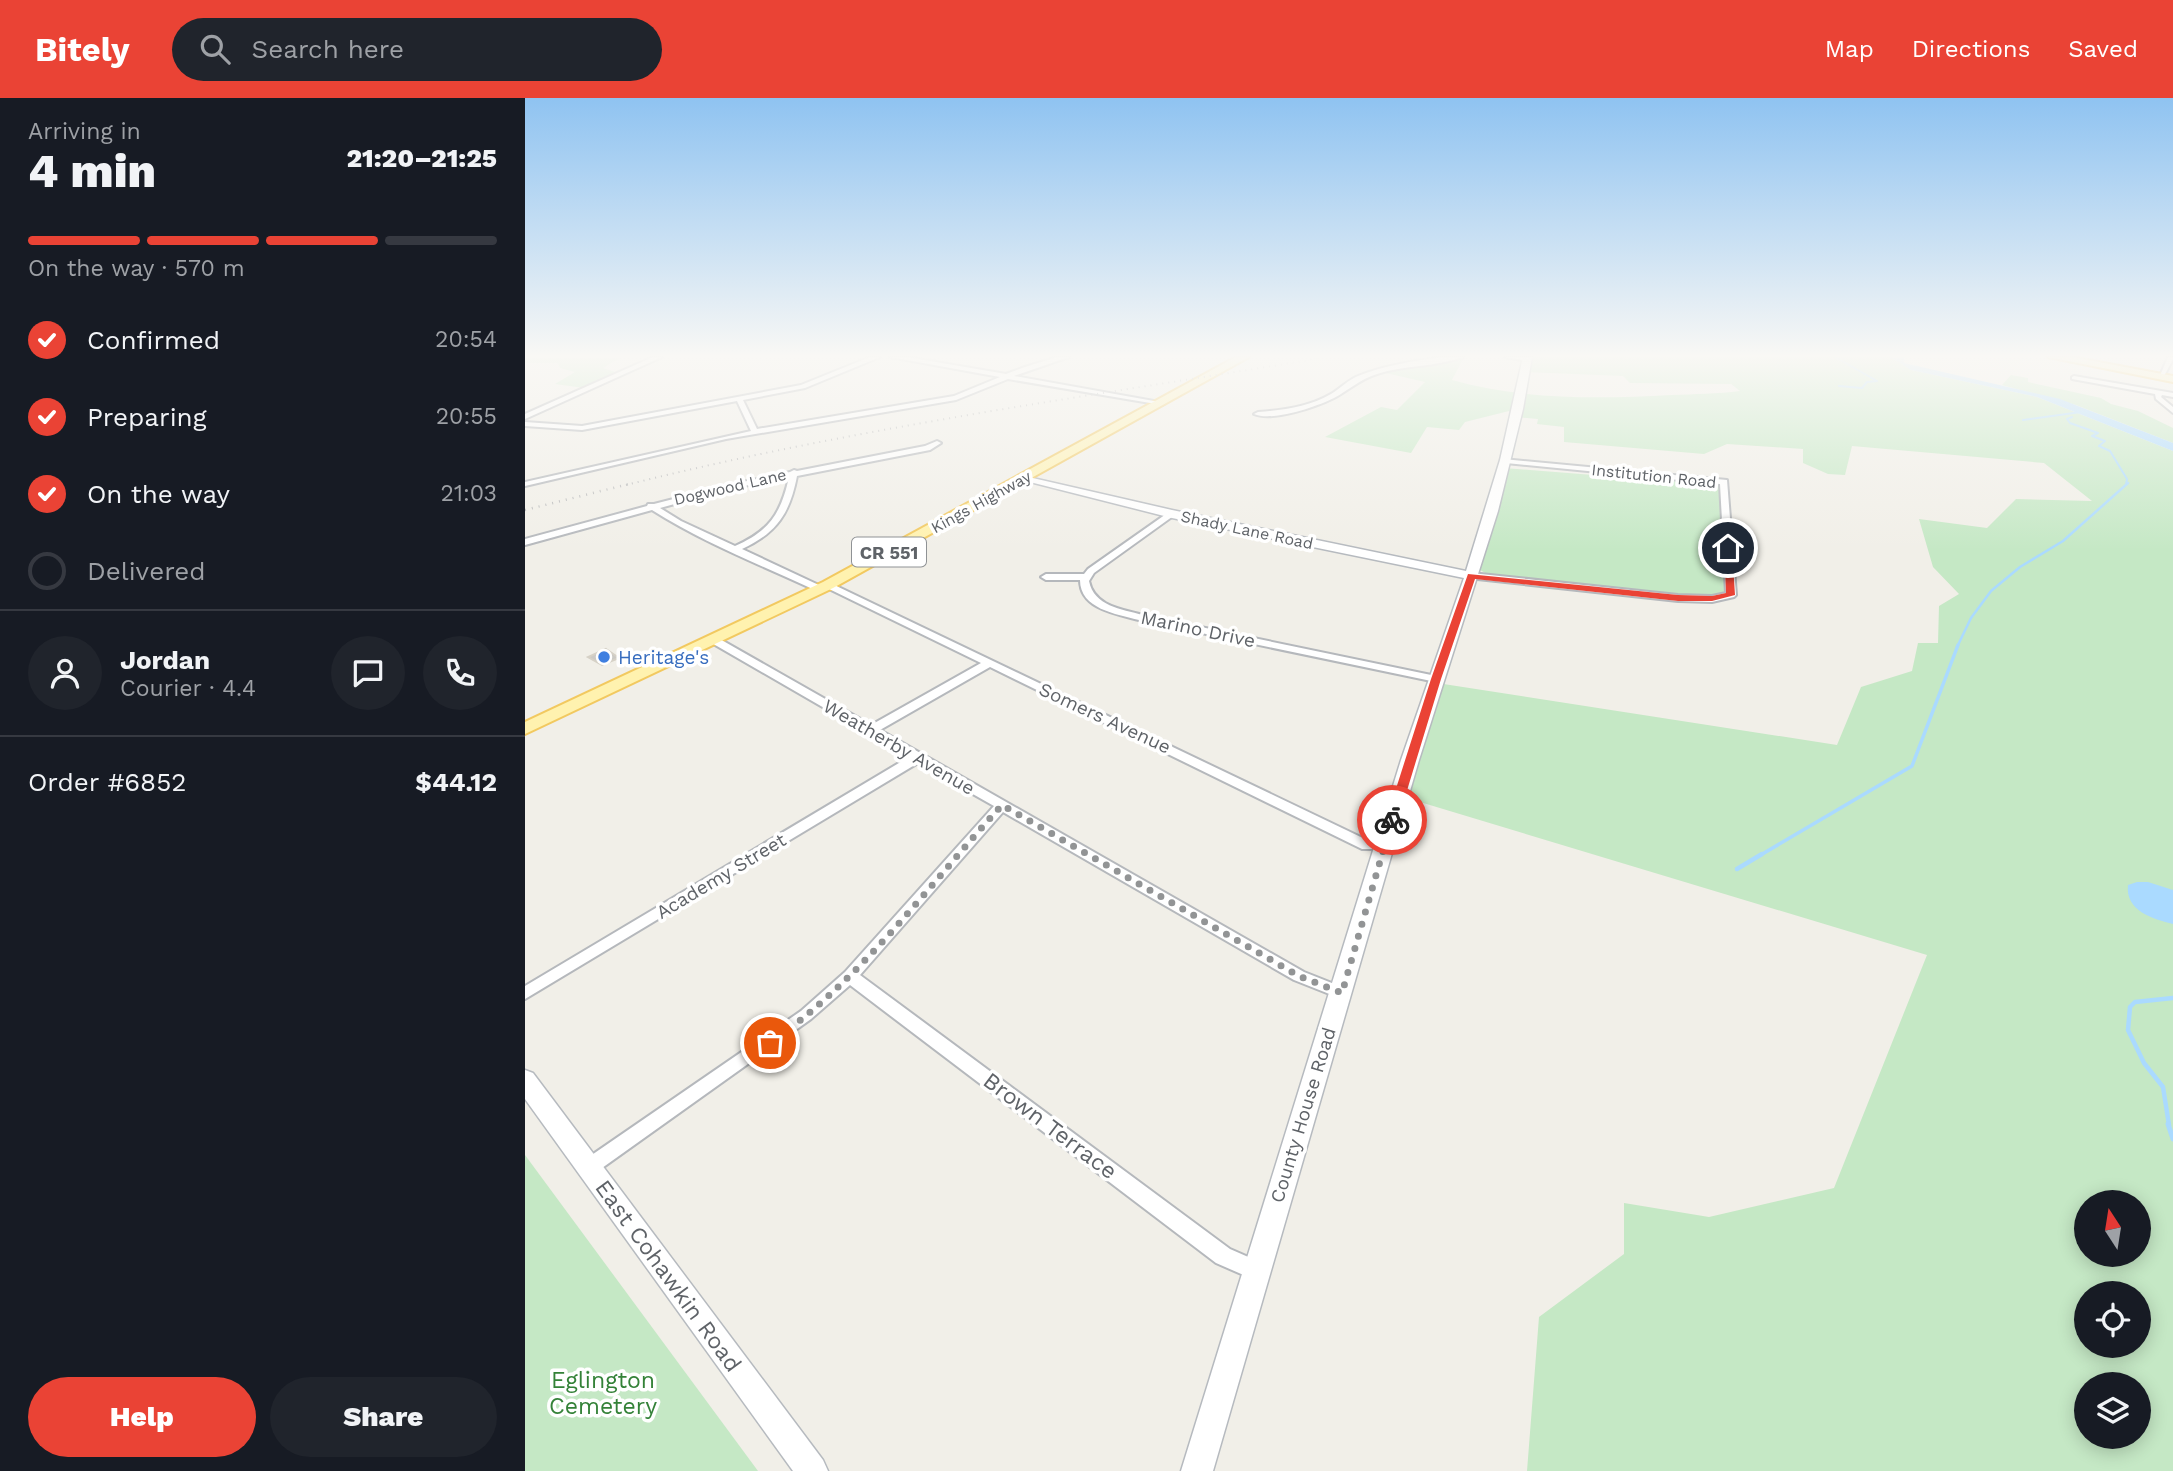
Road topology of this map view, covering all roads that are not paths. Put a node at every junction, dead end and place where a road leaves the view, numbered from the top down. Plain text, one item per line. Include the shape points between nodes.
1 (618, 421) edge
2 (751, 421) edge
3 (820, 421) edge
4 (1128, 421) edge
5 (1516, 421) edge
6 (525, 424) edge
7 (755, 432) junction
8 (937, 443) dead end
9 (1506, 461) junction
10 (794, 472) junction
11 (1024, 479) junction
12 (525, 484) edge
13 (651, 506) junction
14 (1173, 514) junction
15 (525, 541) edge
16 (733, 550) junction
17 (1471, 576) junction
18 (1046, 577) dead end
19 (1085, 577) junction
20 (824, 587) junction
21 (714, 640) junction
22 (990, 663) junction
23 (1436, 679) junction
24 (525, 729) edge
25 (870, 731) junction
26 (917, 758) junction
27 (1002, 805) junction
28 (1384, 846) junction
29 (850, 976) junction
30 (525, 993) edge
31 (1342, 993) junction
32 (525, 1080) edge
33 (589, 1167) junction
34 (1255, 1270) junction
35 (812, 1471) edge
36 (1197, 1471) edge

1 - 6 street via 582,428
2 - 7 street
3 - 7 street
4 - 11 main road, Kings Highway / CR 551
5 - 9 street, County House Road
7 - 12 street
8 - 10 street, Dogwood Lane
9 - 17 street, County House Road
9 - 17 street, Institution Road via 1724,482 1731,595 1678,598
10 - 13 street, Dogwood Lane
10 - 16 street via 786,503 768,533
11 - 14 street, Shady Lane Road
11 - 20 main road, Kings Highway / CR 551
13 - 15 street, Dogwood Lane
13 - 16 street, Somers Avenue
14 - 17 street, Shady Lane Road
14 - 19 street
16 - 20 street, Somers Avenue
17 - 23 street, County House Road
18 - 19 street
19 - 23 street, Marino Drive via 1084,587 1096,603 1142,618
20 - 21 main road, Kings Highway / CR 551
20 - 22 street, Somers Avenue
21 - 24 main road, Kings Highway / CR 551
21 - 25 street, Weatherby Avenue
22 - 25 street
22 - 28 street, Somers Avenue via 1367,846
23 - 28 street, County House Road
25 - 26 street, Weatherby Avenue
26 - 27 street, Weatherby Avenue
26 - 30 street, Academy Street
27 - 29 street
27 - 31 street, Weatherby Avenue via 1299,976
28 - 31 street, County House Road
29 - 33 street via 787,1031
29 - 34 street, Brown Terrace via 1223,1256
31 - 34 street, County House Road
32 - 33 street, East Cohawkin Road
33 - 35 street, East Cohawkin Road
34 - 36 street, County House Road

